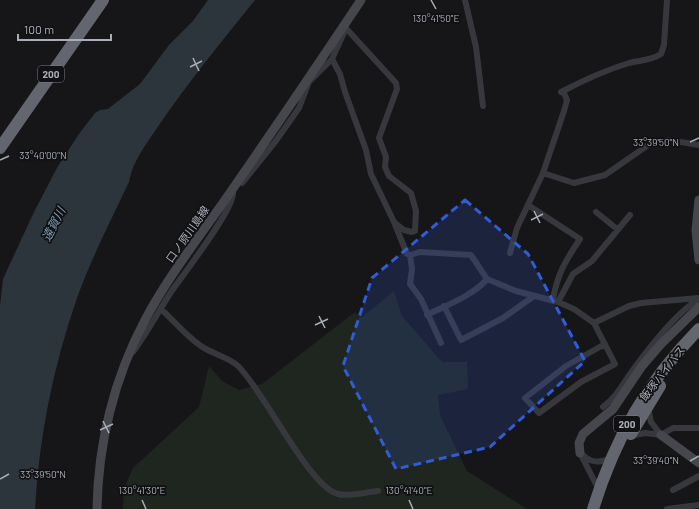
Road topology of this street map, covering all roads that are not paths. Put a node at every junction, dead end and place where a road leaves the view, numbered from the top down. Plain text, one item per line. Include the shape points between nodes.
1 (102, 0) edge
2 (361, 0) edge
3 (465, 0) edge
4 (667, 0) edge
5 (345, 27) junction
6 (332, 59) junction
7 (308, 81) junction
8 (483, 106) dead end
9 (699, 145) edge
10 (0, 148) edge
11 (542, 172) junction
12 (232, 189) junction
13 (699, 200) edge
14 (528, 205) junction
15 (596, 212) dead end
16 (630, 215) dead end
17 (394, 222) junction
18 (617, 229) junction
19 (510, 253) dead end
20 (410, 255) junction
21 (699, 260) edge
22 (487, 280) junction
23 (534, 296) junction
24 (699, 299) edge
25 (555, 301) junction
26 (444, 306) junction
27 (699, 307) edge
28 (160, 309) junction
29 (427, 315) junction
30 (594, 323) junction
31 (699, 329) edge
32 (699, 339) edge
33 (441, 343) dead end
34 (605, 344) junction
35 (680, 354) junction
36 (128, 359) junction
37 (648, 405) junction
38 (603, 407) dead end
39 (699, 428) edge
40 (661, 435) junction
41 (629, 437) junction
42 (580, 453) junction
43 (611, 458) junction
44 (699, 463) edge
45 (699, 476) edge
46 (378, 490) dead end
47 (599, 490) junction
48 (673, 490) dead end
49 (698, 506) edge
50 (677, 508) edge
51 (97, 509) edge
52 (593, 509) edge
53 (601, 509) edge
54 (667, 509) edge

1 - 10 highway, 200
2 - 5 main road, 口ノ原川島線
3 - 8 street via 476,47
4 - 11 street via 664,46 661,54 650,60 606,71 561,92 566,100 564,111
5 - 6 street
5 - 7 main road, 口ノ原川島線
5 - 17 street via 396,83 397,89 379,138 389,176 411,193 416,211 415,231 404,230
6 - 7 street
6 - 17 street via 340,74 366,150 371,174
7 - 12 main road, 口ノ原川島線
9 - 11 street via 669,140 651,143 605,175 574,183
11 - 14 street
12 - 28 street via 233,196 219,222
12 - 36 main road, 口ノ原川島線 via 155,303
13 - 21 main road via 696,230
14 - 19 street via 517,228
14 - 25 street via 580,239 556,280
15 - 18 street
16 - 18 street
17 - 20 street via 407,254
18 - 25 street via 592,261 574,274
20 - 22 street via 420,252 471,255
20 - 29 street via 410,284
22 - 23 street
22 - 26 street
23 - 25 street
23 - 26 street via 503,318 461,340
24 - 30 street via 642,303 629,306
24 - 38 street via 660,337 628,376 614,399
25 - 30 street via 574,309
26 - 29 street
27 - 42 main road via 642,366 613,409 583,434 579,443
28 - 36 street
28 - 46 street via 200,346 237,365 314,475 332,492 339,495
29 - 33 street
30 - 34 street
31 - 35 highway, 飯塚バイパス / 200
32 - 35 highway, 200
34 - 34 street via 615,364 582,382 539,413 525,398 566,366
35 - 37 highway, 200
35 - 43 highway, 飯塚バイパス / 200 via 653,382 636,407
36 - 51 main road, 口ノ原川島線 via 102,442
37 - 40 street via 651,422
37 - 41 highway, 200
39 - 40 street via 673,428
40 - 41 street via 645,433
40 - 44 main road
41 - 53 highway, 200 via 617,462
42 - 43 street via 594,462
42 - 47 street
43 - 47 highway, 飯塚バイパス / 200
45 - 48 street
47 - 52 highway, 飯塚バイパス / 200
49 - 50 street
50 - 54 street

